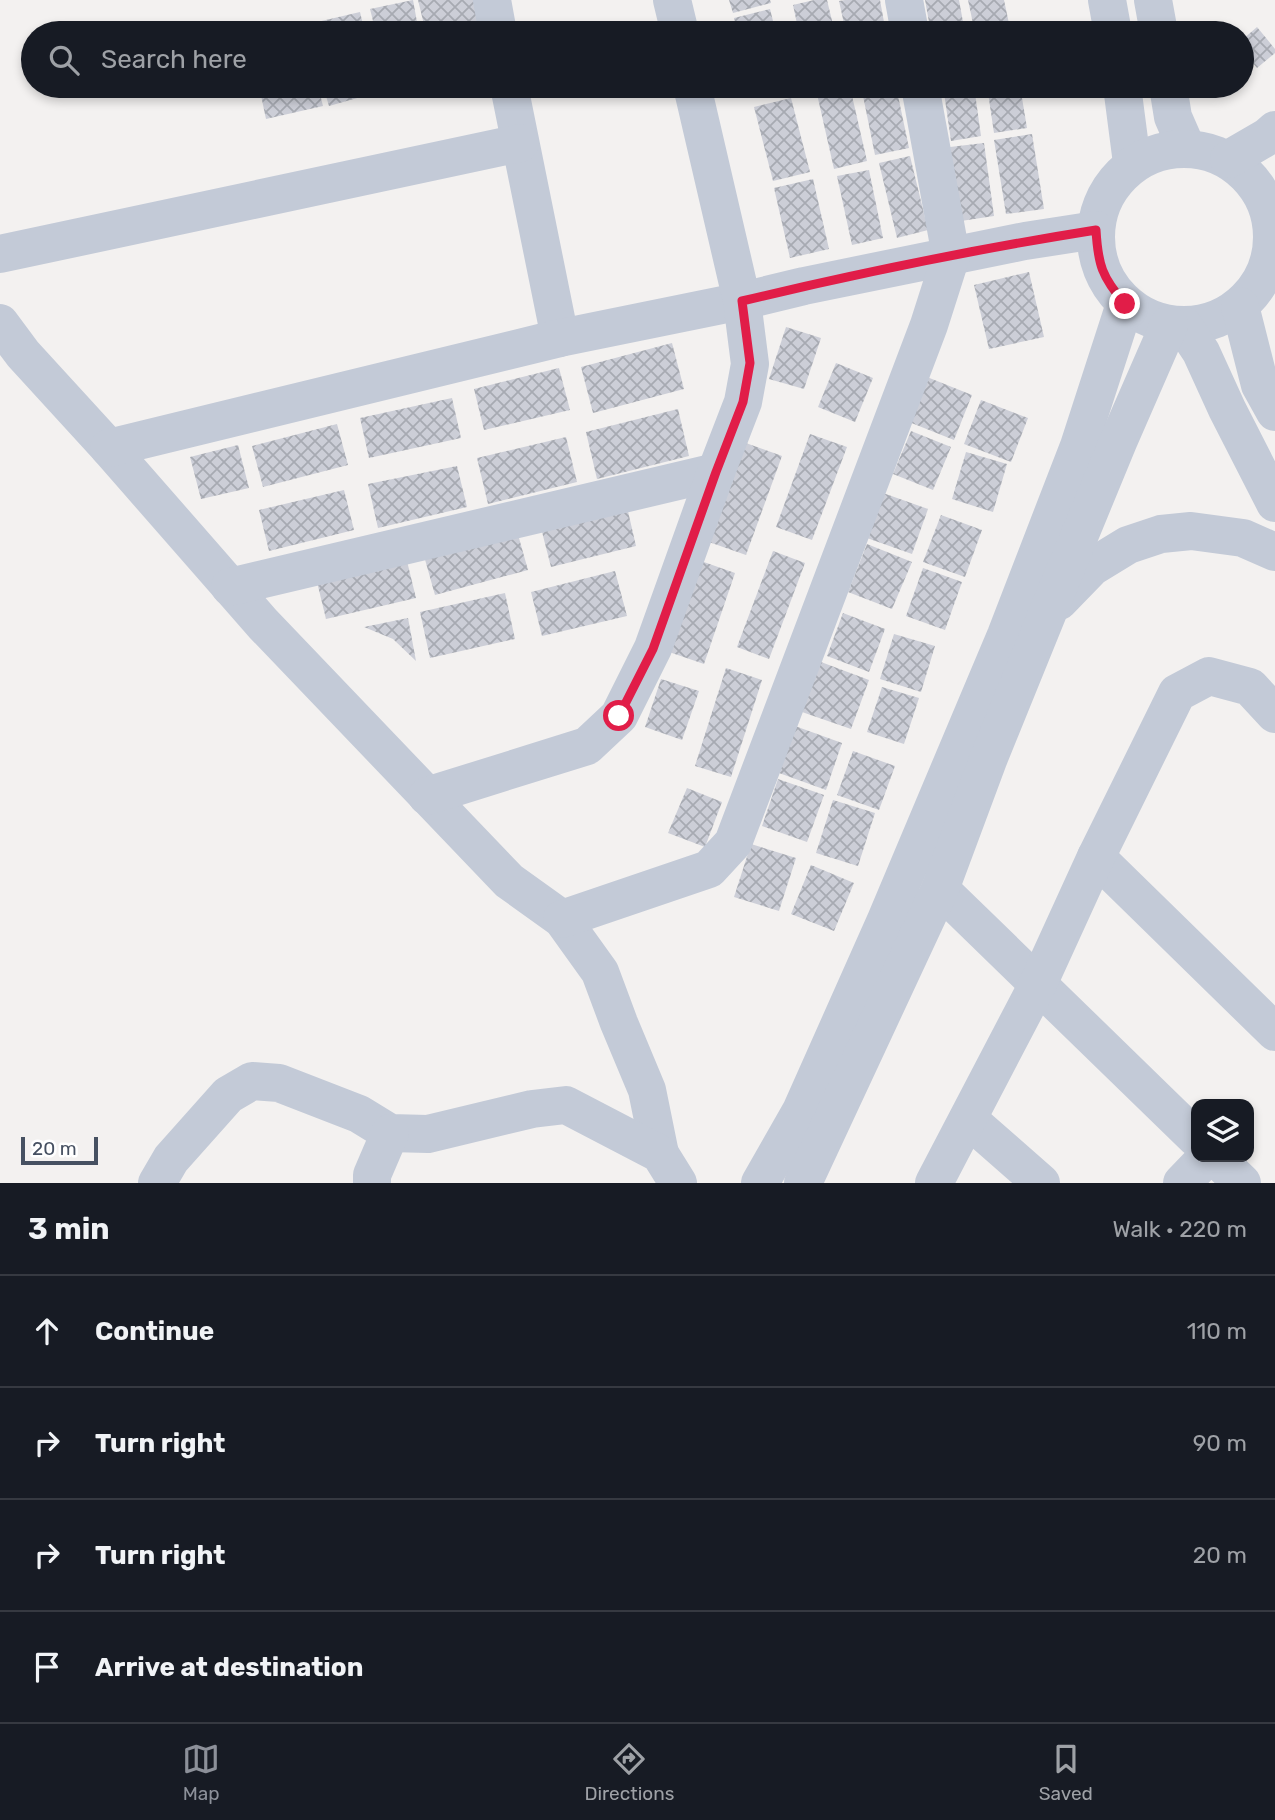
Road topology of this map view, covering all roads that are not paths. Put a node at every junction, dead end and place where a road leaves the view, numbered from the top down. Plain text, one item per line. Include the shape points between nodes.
1 (492, 0) edge
2 (672, 0) edge
3 (904, 0) edge
4 (1107, 0) edge
5 (1153, 0) edge
6 (496, 21) edge
7 (677, 21) edge
8 (908, 21) edge
9 (1111, 21) edge
10 (1157, 21) edge
11 (511, 98) edge
12 (695, 98) edge
13 (922, 98) edge
14 (1124, 98) edge
15 (1170, 98) edge
16 (1275, 130) edge
17 (520, 143) junction
18 (1187, 149) junction
19 (1229, 159) junction
20 (1132, 163) junction
21 (1272, 199) edge
22 (1096, 230) junction
23 (0, 254) edge
24 (951, 256) junction
25 (742, 301) junction
26 (1125, 304) junction
27 (1240, 306) junction
28 (0, 323) edge
29 (1176, 325) junction
30 (560, 338) junction
31 (1275, 412) edge
32 (109, 448) junction
33 (716, 472) junction
34 (1275, 503) edge
35 (1275, 552) edge
36 (230, 587) junction
37 (1048, 612) junction
38 (1275, 714) edge
39 (427, 796) junction
40 (1096, 857) junction
41 (940, 889) junction
42 (562, 919) junction
43 (1038, 984) junction
44 (1275, 1032) edge
45 (968, 1119) junction
46 (390, 1133) junction
47 (1191, 1133) edge
48 (1202, 1162) edge
49 (1220, 1162) edge
50 (669, 1168) edge
51 (157, 1183) edge
52 (372, 1183) edge
53 (760, 1183) edge
54 (803, 1183) edge
55 (934, 1183) edge
56 (1041, 1183) edge
57 (1182, 1183) edge
58 (1242, 1183) edge

1 - 6 street
2 - 7 street
3 - 8 street
4 - 9 street
5 - 10 street
11 - 17 street
12 - 25 street
13 - 24 street
14 - 20 street
15 - 18 street
16 - 19 street
17 - 23 street
17 - 30 street
18 - 19 street
18 - 20 street
19 - 21 street
20 - 22 street via 1102,203
21 - 27 street via 1271,261 1259,286
22 - 24 street
22 - 26 street via 1097,257 1107,283
24 - 25 street
24 - 42 street via 733,844 709,869
25 - 30 street
25 - 33 street via 750,363 743,402
26 - 29 street via 1146,317
26 - 53 street via 1079,446 1006,635 801,1111
27 - 29 street via 1193,326
27 - 31 street via 1260,385
28 - 32 street
29 - 34 street via 1200,352
29 - 37 street via 1118,442
30 - 32 street
32 - 36 street
33 - 36 street
33 - 39 street via 653,649 619,716 587,746
35 - 37 street via 1243,538 1191,531 1161,534 1128,545 1092,567
36 - 39 street
37 - 41 street
38 - 40 street via 1250,687 1209,676 1177,693
39 - 42 street via 509,881
40 - 43 street
40 - 44 street
41 - 43 street
41 - 54 street
42 - 50 street via 600,972 647,1090
43 - 45 street
43 - 47 street
45 - 55 street
45 - 56 street
46 - 50 street via 428,1133 566,1105
46 - 51 street via 359,1114 279,1083 253,1081 228,1095 171,1159
46 - 52 street
48 - 57 street
49 - 58 street

